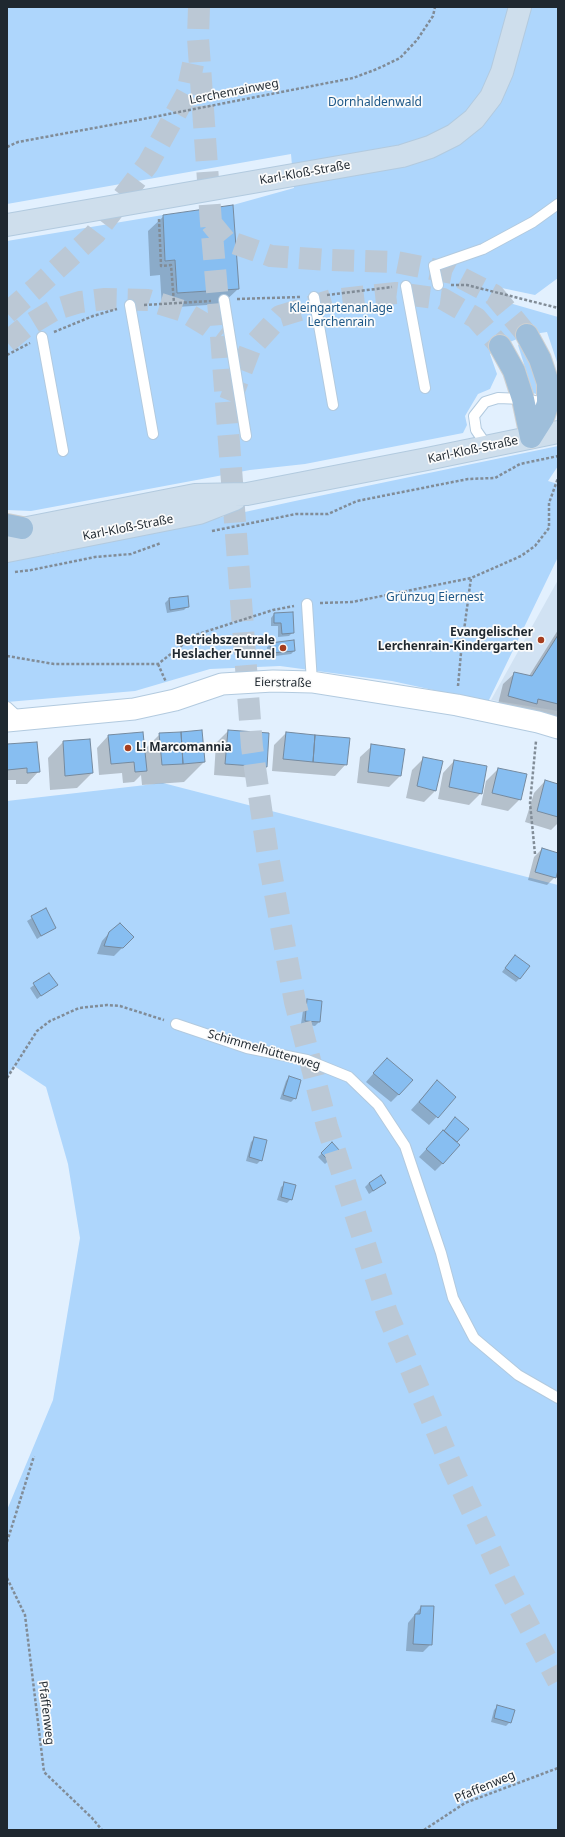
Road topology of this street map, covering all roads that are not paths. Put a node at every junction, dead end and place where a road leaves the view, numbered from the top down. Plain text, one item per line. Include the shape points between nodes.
1 (520, 7) edge
2 (558, 204) edge
3 (7, 226) edge
4 (438, 285) road end
5 (406, 286) road end
6 (314, 297) road end
7 (224, 300) road end
8 (130, 305) road end
9 (527, 335) tunnel mouth
10 (42, 337) road end
11 (500, 346) tunnel mouth
12 (425, 388) dead end
13 (553, 396) edge
14 (523, 399) junction
15 (333, 406) dead end
16 (558, 432) edge
17 (154, 434) dead end
18 (246, 436) dead end
19 (531, 437) junction
20 (487, 446) junction
21 (63, 451) dead end
22 (247, 494) junction
23 (12, 528) edge
24 (7, 551) edge
25 (307, 604) dead end
26 (312, 682) junction
27 (11, 716) edge
28 (558, 728) edge
29 (176, 1024) road end
30 (558, 1398) edge

1 - 3 main road, Karl-Kloß-Straße via 502,72 491,97 474,119 454,135 430,147 402,156
2 - 4 lane via 533,222 483,249 434,266
5 - 12 lane
6 - 15 lane
7 - 18 lane
8 - 17 lane
9 - 13 main road via 540,359
10 - 21 lane
11 - 14 main road via 514,371
13 - 14 lane
13 - 19 main road
14 - 19 main road
14 - 20 lane via 498,398 485,402 474,416 476,430
16 - 19 main road, Karl-Kloß-Straße
19 - 20 main road, Karl-Kloß-Straße
20 - 22 main road, Karl-Kloß-Straße
22 - 23 main road, Karl-Kloß-Straße via 195,495
22 - 24 main road, Karl-Kloß-Straße via 199,513
25 - 26 lane
26 - 27 street, Eierstraße via 273,680 222,684 175,700 134,709
26 - 28 street, Eierstraße via 457,705
29 - 30 lane, Schimmelhüttenweg via 247,1048 307,1060 349,1077 378,1104 405,1146 441,1253 453,1298 474,1338 518,1374

